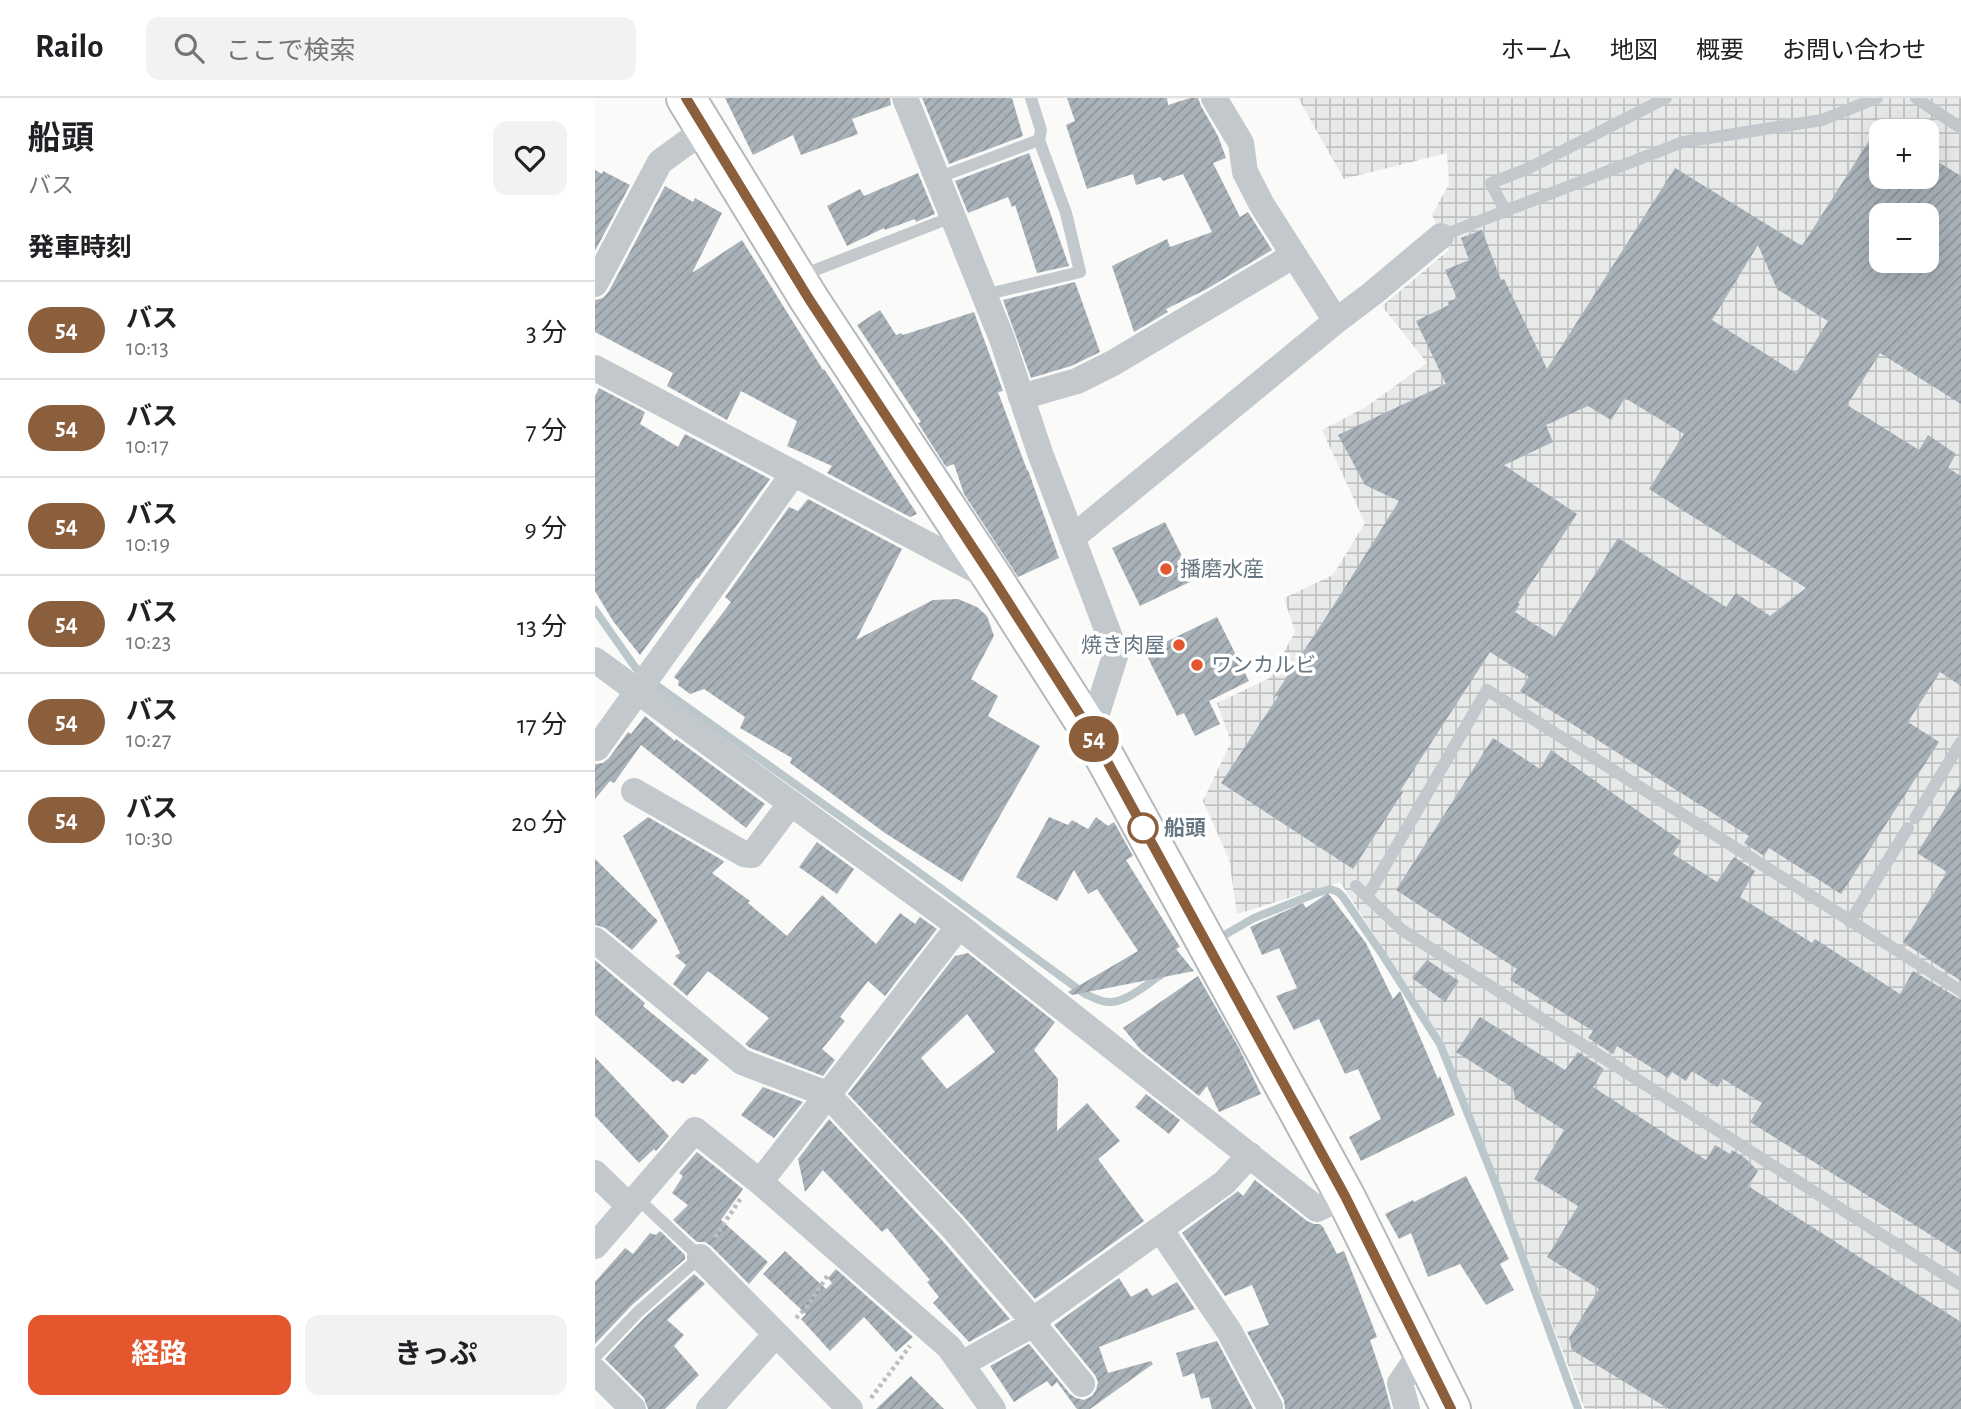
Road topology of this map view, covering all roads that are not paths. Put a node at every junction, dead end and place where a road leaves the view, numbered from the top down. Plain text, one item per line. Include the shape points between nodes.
1 (905, 98) edge
2 (1031, 98) edge
3 (1214, 98) edge
4 (1877, 98) edge
5 (1661, 99) edge
6 (1922, 99) edge
7 (695, 114) edge
8 (1961, 128) edge
9 (1039, 140) junction
10 (937, 178) junction
11 (1505, 211) junction
12 (952, 217) junction
13 (1441, 236) joint
14 (1291, 254) junction
15 (796, 277) junction
16 (595, 285) edge
17 (984, 295) junction
18 (1336, 321) junction
19 (595, 368) edge
20 (1021, 397) junction
21 (793, 473) junction
22 (1072, 538) junction
23 (994, 580) junction
24 (595, 660) edge
25 (644, 682) junction
26 (1091, 732) junction
27 (1961, 742) edge
28 (597, 748) dead end
29 (634, 791) dead end
30 (791, 803) junction
31 (1356, 886) dead end
32 (1367, 897) junction
33 (1850, 922) junction
34 (959, 926) junction
35 (595, 940) edge
36 (1961, 991) edge
37 (827, 1094) junction
38 (1250, 1156) junction
39 (595, 1173) edge
40 (757, 1180) junction
41 (1345, 1196) junction
42 (633, 1202) junction
43 (1160, 1229) junction
44 (595, 1246) edge
45 (700, 1257) junction
46 (1961, 1285) edge
47 (1033, 1322) junction
48 (777, 1335) junction
49 (1422, 1351) junction
50 (595, 1357) edge
51 (962, 1364) junction
52 (595, 1371) edge
53 (1083, 1384) dead end
54 (860, 1404) edge
55 (1270, 1407) dead end
56 (633, 1409) edge
57 (709, 1409) edge
58 (993, 1409) edge
59 (1407, 1409) edge
60 (1451, 1409) edge

1 - 10 street
2 - 9 lane via 1041,130
3 - 14 street via 1241,143 1245,172
4 - 11 lane via 1822,120 1683,142
5 - 11 lane via 1491,183
6 - 8 lane
7 - 15 highway
7 - 16 street via 660,162
9 - 10 lane
9 - 17 lane via 1066,213 1080,272
10 - 12 street
11 - 13 lane
12 - 15 lane
12 - 17 street
13 - 18 street
14 - 18 street
14 - 20 street via 1113,363 1077,381
15 - 23 highway
17 - 20 street
18 - 22 street
19 - 21 street
20 - 22 street
21 - 23 street
21 - 25 street
22 - 26 street via 1116,653
23 - 26 highway
24 - 25 street
25 - 28 street
25 - 30 street
26 - 41 highway
27 - 33 lane
29 - 30 street via 752,855
30 - 34 street
31 - 32 lane
32 - 33 lane via 1487,690
32 - 46 lane via 1402,930
33 - 36 lane
34 - 37 street
34 - 38 street
35 - 37 street via 742,1062
37 - 40 street
37 - 47 street via 952,1227
38 - 41 street via 1317,1209
38 - 43 street via 1224,1183
39 - 42 street
40 - 42 street via 695,1130
40 - 51 street via 926,1326
41 - 49 highway
42 - 44 street
42 - 45 lane
43 - 47 street
43 - 55 street via 1229,1331
45 - 48 street
45 - 50 lane
47 - 51 street
47 - 53 street
48 - 54 street
48 - 57 street
49 - 59 street via 1401,1383
49 - 60 highway
51 - 58 street
52 - 56 street

